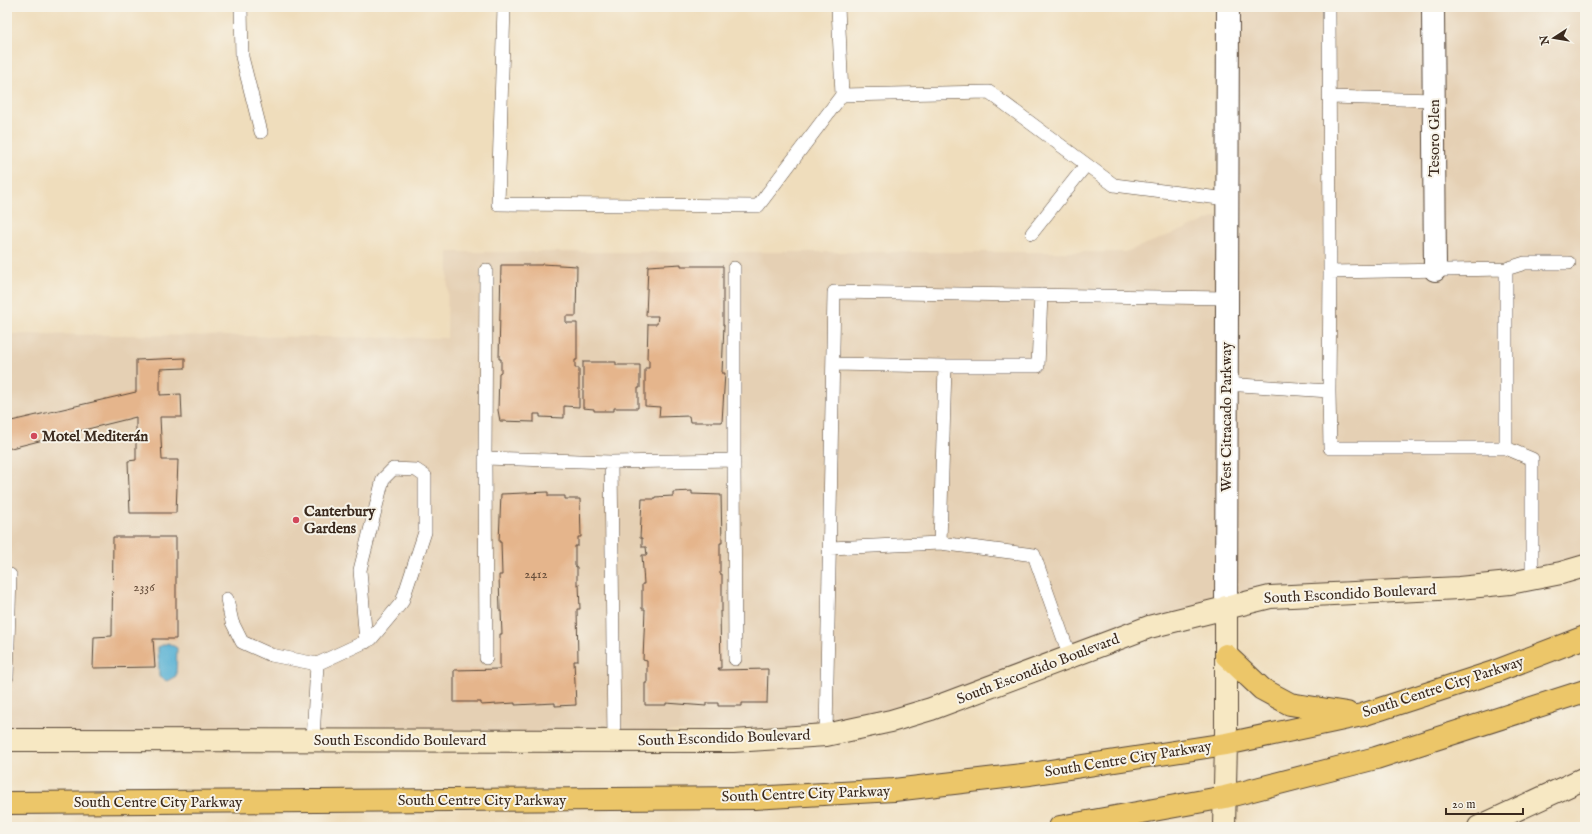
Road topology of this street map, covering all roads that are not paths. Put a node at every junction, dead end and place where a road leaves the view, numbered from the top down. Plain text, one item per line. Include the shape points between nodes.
1 (241, 7) edge
2 (504, 7) edge
3 (838, 7) edge
4 (1228, 7) edge
5 (1329, 7) edge
6 (1433, 7) edge
7 (842, 95) junction
8 (1330, 97) junction
9 (1434, 100) junction
10 (261, 132) dead end
11 (1086, 165) junction
12 (1227, 199) junction
13 (1032, 232) dead end
14 (1569, 262) dead end
15 (734, 268) dead end
16 (1506, 269) junction
17 (486, 270) dead end
18 (1435, 270) junction
19 (1330, 272) junction
20 (1041, 295) junction
21 (1227, 298) junction
22 (833, 364) junction
23 (945, 366) junction
24 (1226, 384) junction
25 (1328, 391) junction
26 (1506, 448) junction
27 (486, 458) junction
28 (734, 460) junction
29 (611, 462) junction
30 (940, 543) junction
31 (830, 548) junction
32 (1585, 566) edge
33 (7, 575) edge
34 (1532, 579) junction
35 (227, 599) dead end
36 (1226, 607) junction
37 (1585, 637) edge
38 (366, 642) junction
39 (1226, 654) junction
40 (1070, 657) junction
41 (486, 658) dead end
42 (735, 660) dead end
43 (316, 664) junction
44 (7, 677) edge
45 (1585, 691) edge
46 (1362, 715) junction
47 (826, 735) junction
48 (7, 740) edge
49 (313, 740) junction
50 (614, 740) junction
51 (1226, 744) junction
52 (1585, 778) edge
53 (1225, 797) junction
54 (7, 803) edge
55 (1060, 827) edge
56 (1224, 827) edge
57 (1479, 827) edge

1 - 10 lane via 242,57
2 - 7 lane via 498,204 758,206
3 - 7 lane
4 - 12 street, West Citracado Parkway
5 - 8 lane
6 - 9 street, Tesoro Glen
7 - 11 lane via 989,92
8 - 9 lane
8 - 19 lane
9 - 18 street, Tesoro Glen
11 - 12 lane via 1114,185
11 - 13 lane
12 - 21 street, West Citracado Parkway
14 - 16 lane via 1525,262
15 - 28 lane
16 - 18 lane
16 - 26 lane
17 - 27 lane
18 - 19 lane
19 - 25 lane
20 - 21 lane
20 - 22 lane via 834,292
20 - 23 lane via 1038,366
21 - 24 street, West Citracado Parkway
22 - 23 lane
22 - 31 lane
23 - 30 lane
24 - 25 lane
24 - 36 street, West Citracado Parkway
25 - 26 lane via 1330,448
26 - 34 lane via 1532,459
27 - 29 lane
27 - 41 lane
28 - 29 lane
28 - 42 lane
29 - 50 lane
30 - 31 lane
30 - 40 lane via 1034,554
31 - 47 lane
32 - 34 street, South Escondido Boulevard
33 - 44 lane via 10,575
34 - 36 street, South Escondido Boulevard via 1459,588 1275,596
35 - 43 lane via 232,622 242,642 272,655
36 - 39 street, West Citracado Parkway
36 - 40 street, South Escondido Boulevard via 1149,627
37 - 46 highway, South Centre City Parkway via 1494,672
38 - 38 lane via 402,602 425,532 425,476 416,470 392,469 382,479 360,570
38 - 43 lane
39 - 46 highway via 1262,689 1290,704
39 - 51 street, West Citracado Parkway
40 - 47 street, South Escondido Boulevard via 931,709 872,726
43 - 49 lane
45 - 53 highway via 1376,758
46 - 51 highway, South Centre City Parkway
47 - 50 street, South Escondido Boulevard via 733,741
48 - 49 street, South Escondido Boulevard
49 - 50 street, South Escondido Boulevard
51 - 53 street, West Citracado Parkway
51 - 54 highway, South Centre City Parkway via 1030,774 894,790 754,798
52 - 57 street
53 - 55 highway
53 - 56 street, West Citracado Parkway

